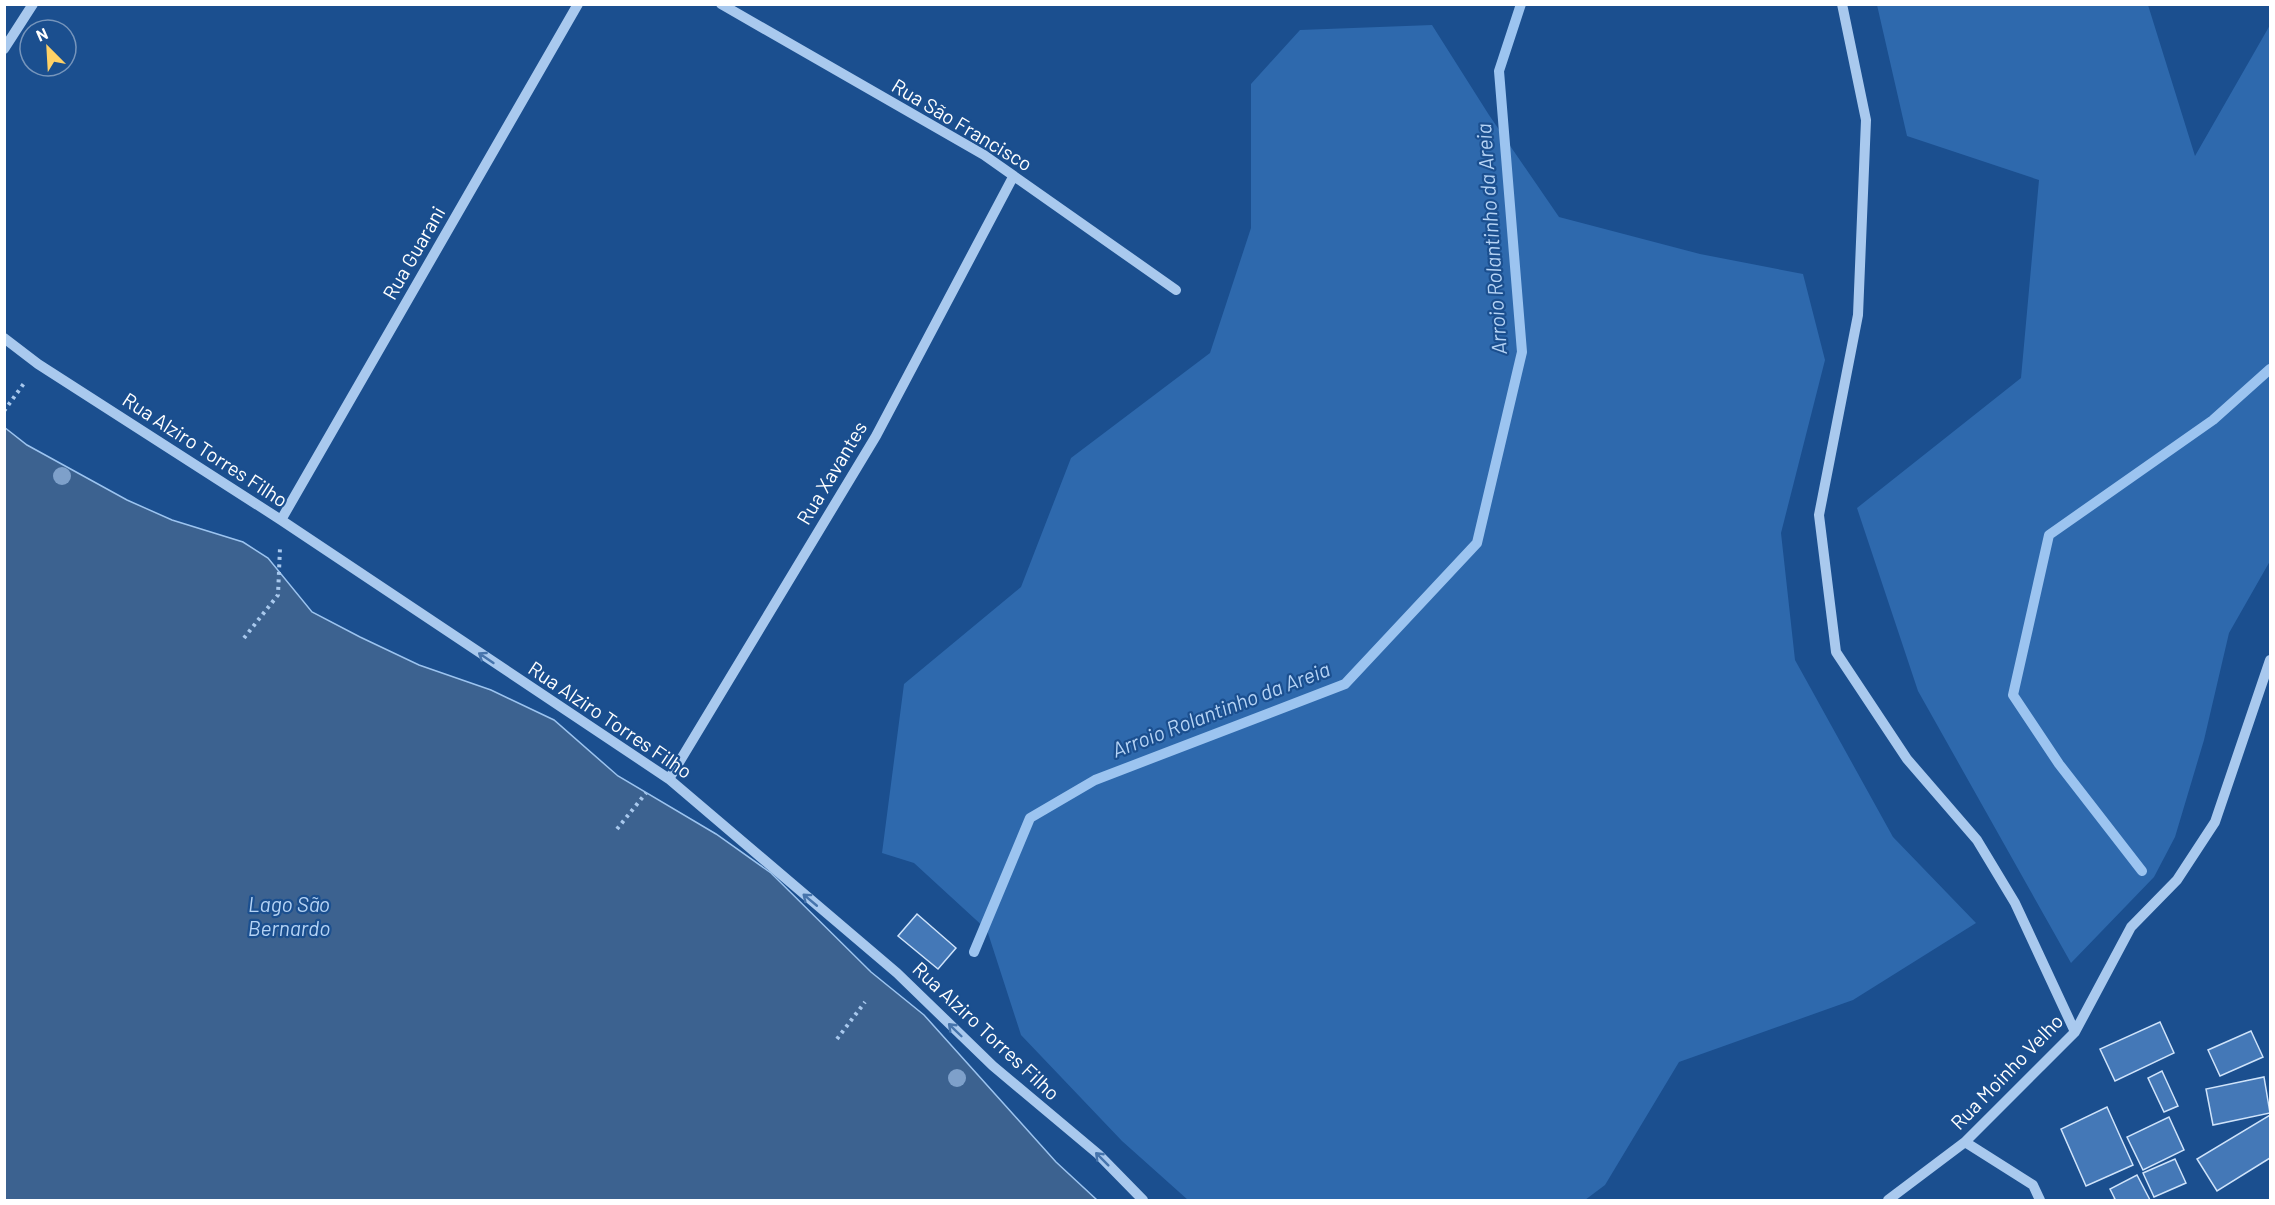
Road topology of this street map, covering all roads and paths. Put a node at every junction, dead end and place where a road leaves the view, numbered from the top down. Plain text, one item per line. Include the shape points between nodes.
1 (33, 4) edge
2 (578, 4) edge
3 (721, 4) edge
4 (1842, 4) edge
5 (4, 49) edge
6 (1014, 177) junction
7 (1176, 290) dead end
8 (4, 338) edge
9 (38, 364) junction
10 (4, 411) edge
11 (281, 520) junction
12 (244, 638) dead end
13 (2271, 660) edge
14 (647, 766) junction
15 (669, 779) junction
16 (617, 829) dead end
17 (865, 1002) dead end
18 (2075, 1032) junction
19 (837, 1039) dead end
20 (1965, 1142) junction
21 (1143, 1200) edge
22 (1888, 1200) edge
23 (2040, 1200) edge

1 - 5 street
2 - 11 street, Rua Guarani
3 - 6 street, Rua São Francisco via 984,155
4 - 18 street via 1866,120 1858,315 1819,515 1836,651 1906,759 1977,840 2015,903
6 - 7 street, Rua São Francisco
6 - 15 street, Rua Xavantes via 876,436
8 - 9 street, Rua Alziro Torres Filho
9 - 10 path
9 - 11 street, Rua Alziro Torres Filho
11 - 12 path via 278,595
14 -> 11 street, Rua Alziro Torres Filho
13 - 18 street, Rua Moinho Velho via 2215,822 2177,880 2130,927
14 - 15 street, Rua Alziro Torres Filho
14 - 16 path via 654,783
21 -> 15 street, Rua Alziro Torres Filho via 1098,1154 993,1066 897,973
17 - 19 path
18 - 20 street, Rua Moinho Velho
20 - 22 street, Rua Moinho Velho
20 - 23 street via 2033,1185

